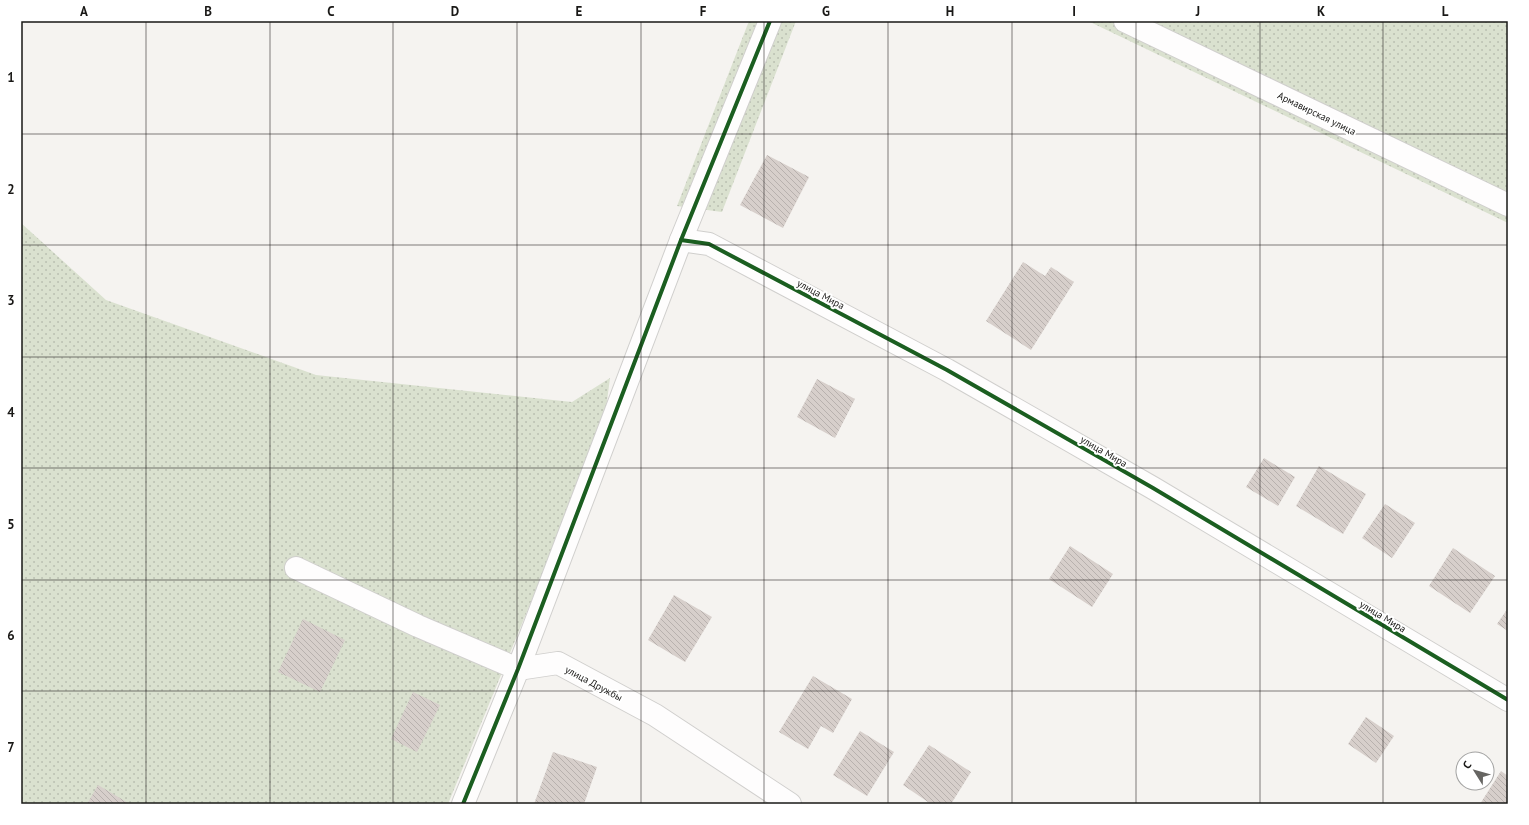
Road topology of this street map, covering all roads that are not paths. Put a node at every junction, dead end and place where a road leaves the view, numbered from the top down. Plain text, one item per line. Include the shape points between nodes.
1 (770, 21) edge
2 (1125, 21) edge
3 (1508, 205) edge
4 (681, 240) junction
5 (296, 568) dead end
6 (518, 669) junction
7 (1508, 700) edge
8 (463, 804) edge
9 (790, 804) edge

1 - 4 street
2 - 3 street, Армавирская улица
4 - 6 street
4 - 7 street, улица Мира via 708,244 947,370 1153,488
5 - 6 street via 418,626
6 - 8 street
6 - 9 street, улица Дружбы via 558,664 655,715

